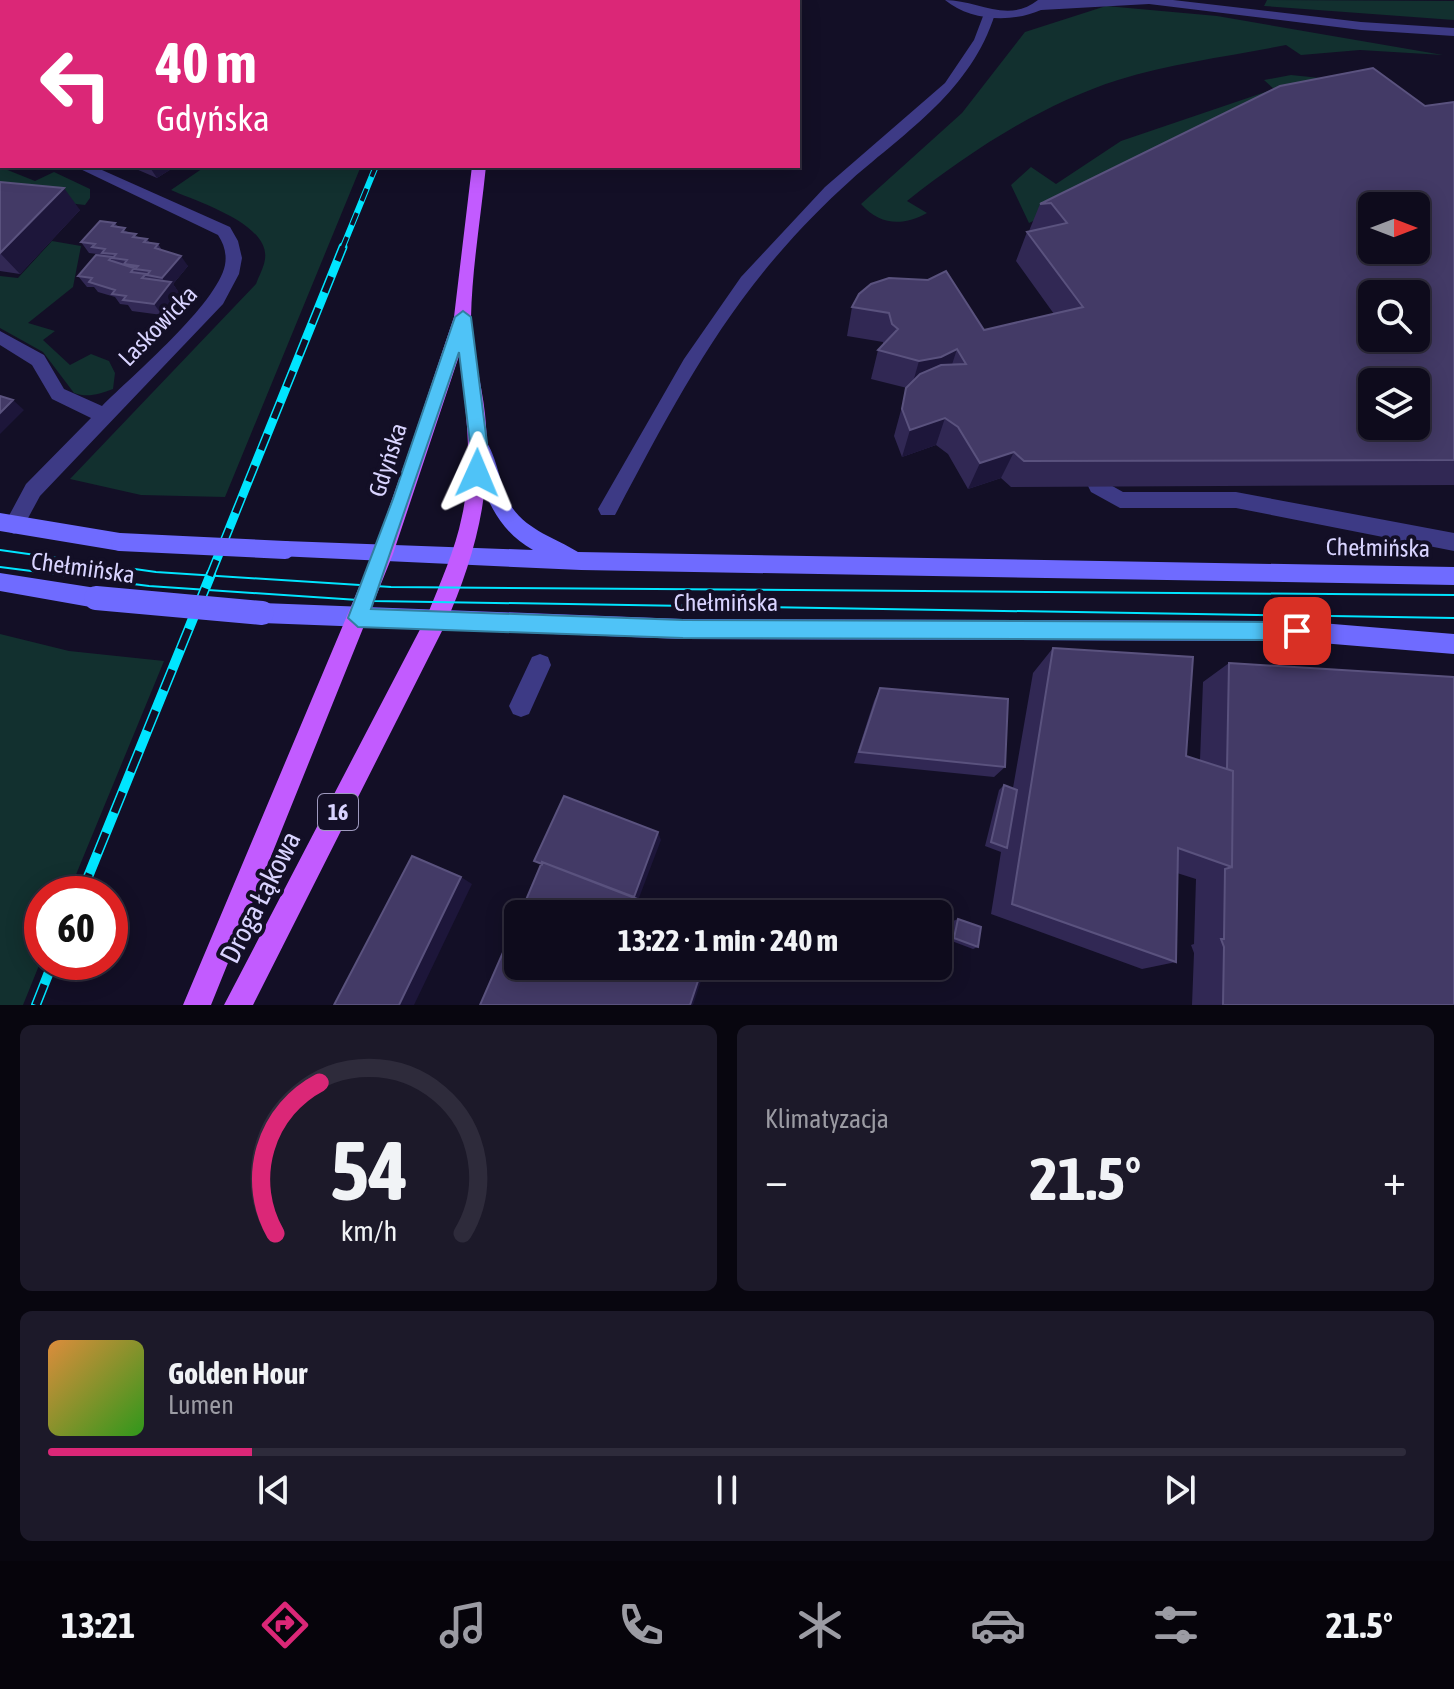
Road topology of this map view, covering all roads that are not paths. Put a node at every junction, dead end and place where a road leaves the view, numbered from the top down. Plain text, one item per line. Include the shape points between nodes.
1 (951, 0) edge
2 (1145, 1) edge
3 (1043, 3) edge
4 (989, 14) junction
5 (1454, 32) edge
6 (85, 168) edge
7 (479, 168) edge
8 (463, 317) junction
9 (0, 337) edge
10 (103, 415) junction
11 (478, 443) junction
12 (1098, 486) edge
13 (608, 509) dead end
14 (7, 524) edge
15 (1454, 542) edge
16 (383, 554) junction
17 (460, 557) junction
18 (581, 561) junction
19 (1454, 576) edge
20 (0, 582) edge
21 (358, 618) junction
22 (436, 620) junction
23 (1454, 644) edge
24 (540, 665) dead end
25 (521, 706) dead end
26 (197, 1005) edge
27 (238, 1005) edge

1 - 4 street
2 - 3 street
2 - 5 street
3 - 4 street via 1026,12
4 - 13 street via 963,70 925,111 842,181 747,280 661,409
6 - 10 street, Laskowicka via 224,231 235,246 235,268 217,300
7 - 8 main road, Gdyńska / 16
8 - 11 main road, Gdyńska / 16
8 - 16 main road, Gdyńska / 16
9 - 10 street via 38,360 58,394
10 - 14 street, Laskowicka
11 - 17 main road, Gdyńska / 16 via 475,503
11 - 18 main road, Chełmińska via 504,518 525,536
12 - 15 street via 1120,500 1236,500
14 - 16 main road, Chełmińska, bridge via 120,542
16 - 17 main road, Chełmińska
16 - 21 main road, Gdyńska / 16
17 - 18 main road, Chełmińska
17 - 22 main road, Droga Łąkowa / 16
18 - 19 main road, Chełmińska
20 - 21 main road, Chełmińska, bridge via 96,598
21 - 22 main road, Chełmińska
21 - 26 main road, Droga Łąkowa / 16
22 - 23 main road, Chełmińska via 683,629 1297,631
22 - 27 main road, Droga Łąkowa / 16
24 - 25 street

